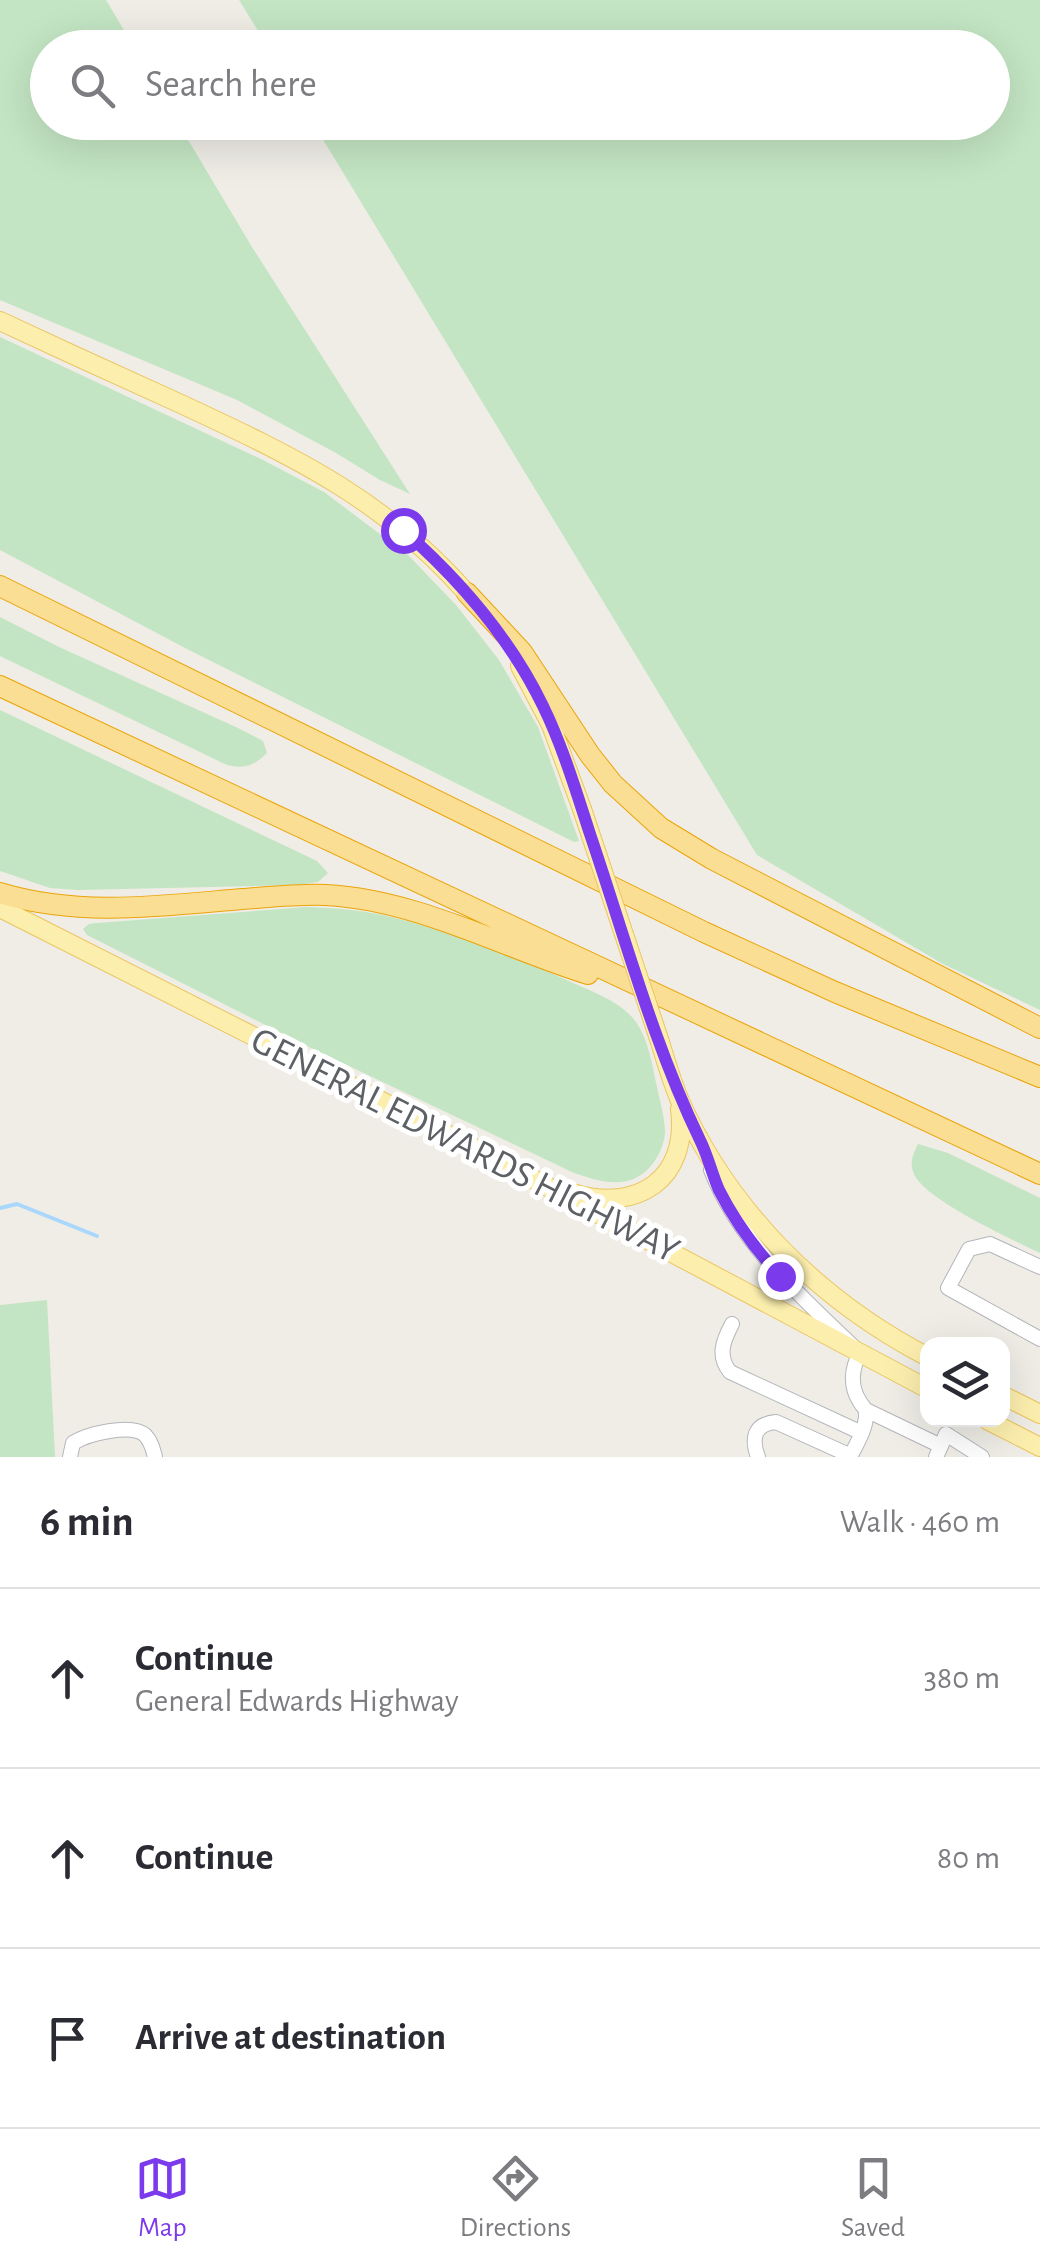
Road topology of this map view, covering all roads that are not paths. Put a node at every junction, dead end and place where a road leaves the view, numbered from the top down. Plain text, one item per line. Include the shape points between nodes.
1 (0, 321) edge
2 (0, 586) edge
3 (467, 592) junction
4 (0, 686) edge
5 (0, 893) edge
6 (0, 908) edge
7 (660, 996) junction
8 (1040, 1028) edge
9 (1040, 1077) edge
10 (677, 1092) junction
11 (702, 1144) junction
12 (486, 1154) junction
13 (1040, 1174) edge
14 (1040, 1267) edge
15 (732, 1324) dead end
16 (1040, 1339) edge
17 (920, 1351) edge
18 (860, 1354) junction
19 (920, 1385) edge
20 (1010, 1399) edge
21 (866, 1410) junction
22 (1040, 1414) edge
23 (1001, 1427) edge
24 (862, 1434) junction
25 (1040, 1447) edge
26 (939, 1452) edge
27 (851, 1456) edge
28 (70, 1457) edge
29 (155, 1457) edge
30 (758, 1457) edge
31 (982, 1457) edge

1 - 3 main road via 328,476 403,530
2 - 9 highway via 718,938
3 - 8 highway via 522,652 604,774 661,828
3 - 10 main road, bridge via 509,647 560,747
4 - 7 highway
5 - 7 highway via 104,910 296,895 354,898 418,913
6 - 12 main road, GENERAL EDWARDS HIGHWAY
7 - 13 highway
10 - 11 main road
10 - 12 main road via 682,1124 676,1155 656,1183 632,1196 583,1196
11 - 17 main road via 797,1265 857,1314
11 - 18 lane via 752,1242
12 - 18 main road, GENERAL EDWARDS HIGHWAY
14 - 16 lane via 990,1244 969,1249 948,1288
15 - 24 lane via 722,1348 730,1372
18 - 19 main road, GENERAL EDWARDS HIGHWAY
18 - 21 lane via 854,1387
20 - 22 main road
21 - 24 lane
21 - 26 lane
23 - 25 main road
24 - 27 lane
26 - 31 lane via 946,1434
27 - 30 lane via 771,1422 754,1437
28 - 29 lane via 78,1439 130,1430 147,1436

